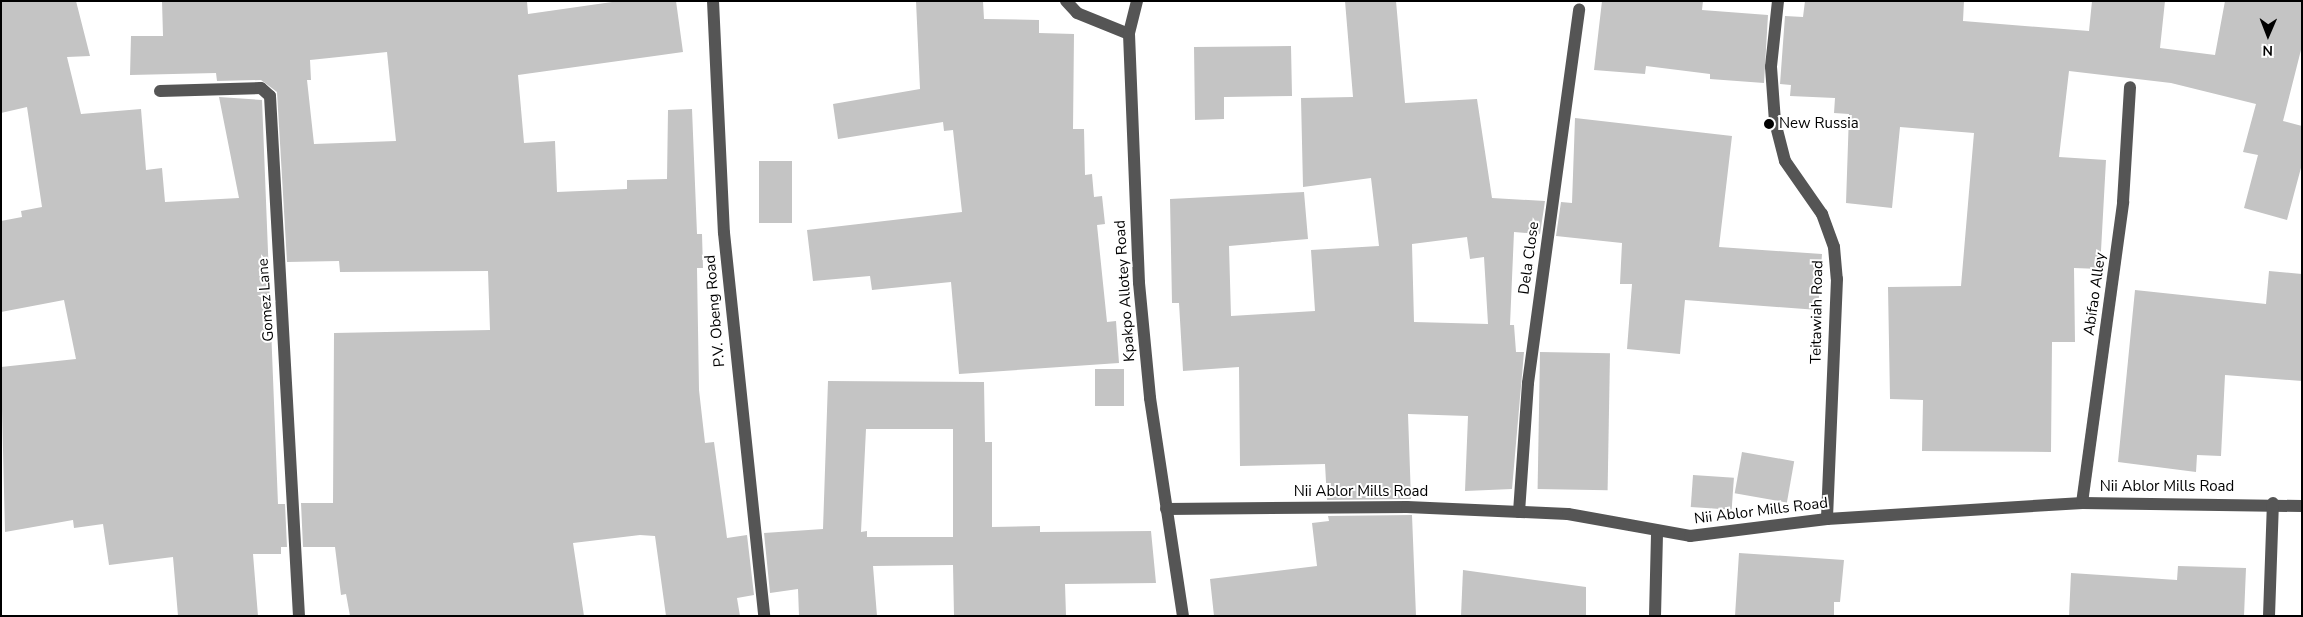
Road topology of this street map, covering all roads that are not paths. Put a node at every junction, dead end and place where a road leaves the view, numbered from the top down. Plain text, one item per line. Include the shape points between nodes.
1 (713, 1) edge
2 (1066, 1) edge
3 (1137, 1) edge
4 (1778, 1) edge
5 (1579, 9) dead end
6 (1129, 34) junction
7 (2130, 87) dead end
8 (160, 91) dead end
9 (2082, 503) junction
10 (2273, 504) junction
11 (2302, 506) edge
12 (1166, 510) junction
13 (1519, 512) junction
14 (1827, 519) junction
15 (1657, 533) junction
16 (299, 616) edge
17 (764, 616) edge
18 (1183, 616) edge
19 (1655, 616) edge
20 (2269, 616) edge

1 - 17 street, P.V. Obeng Road via 724,233
2 - 6 street via 1077,14
3 - 6 street, Kpakpo Allotey Road
4 - 14 street, Teitawiah Road via 1771,68 1775,122 1785,162 1822,214 1834,247 1837,280
5 - 13 street, Dela Close via 1528,383
6 - 12 street, Kpakpo Allotey Road via 1139,283
7 - 9 street, Abifao Alley via 2123,202
8 - 16 street, Gomez Lane via 261,88 270,96
9 - 10 street, Nii Ablor Mills Road
9 - 14 street, Nii Ablor Mills Road
10 - 11 street, Nii Ablor Mills Road
10 - 20 street
12 - 13 street, Nii Ablor Mills Road via 1406,508
12 - 18 street, Kpakpo Allotey Road
13 - 15 street, Nii Ablor Mills Road via 1568,514
14 - 15 street, Nii Ablor Mills Road via 1690,536
15 - 19 street

